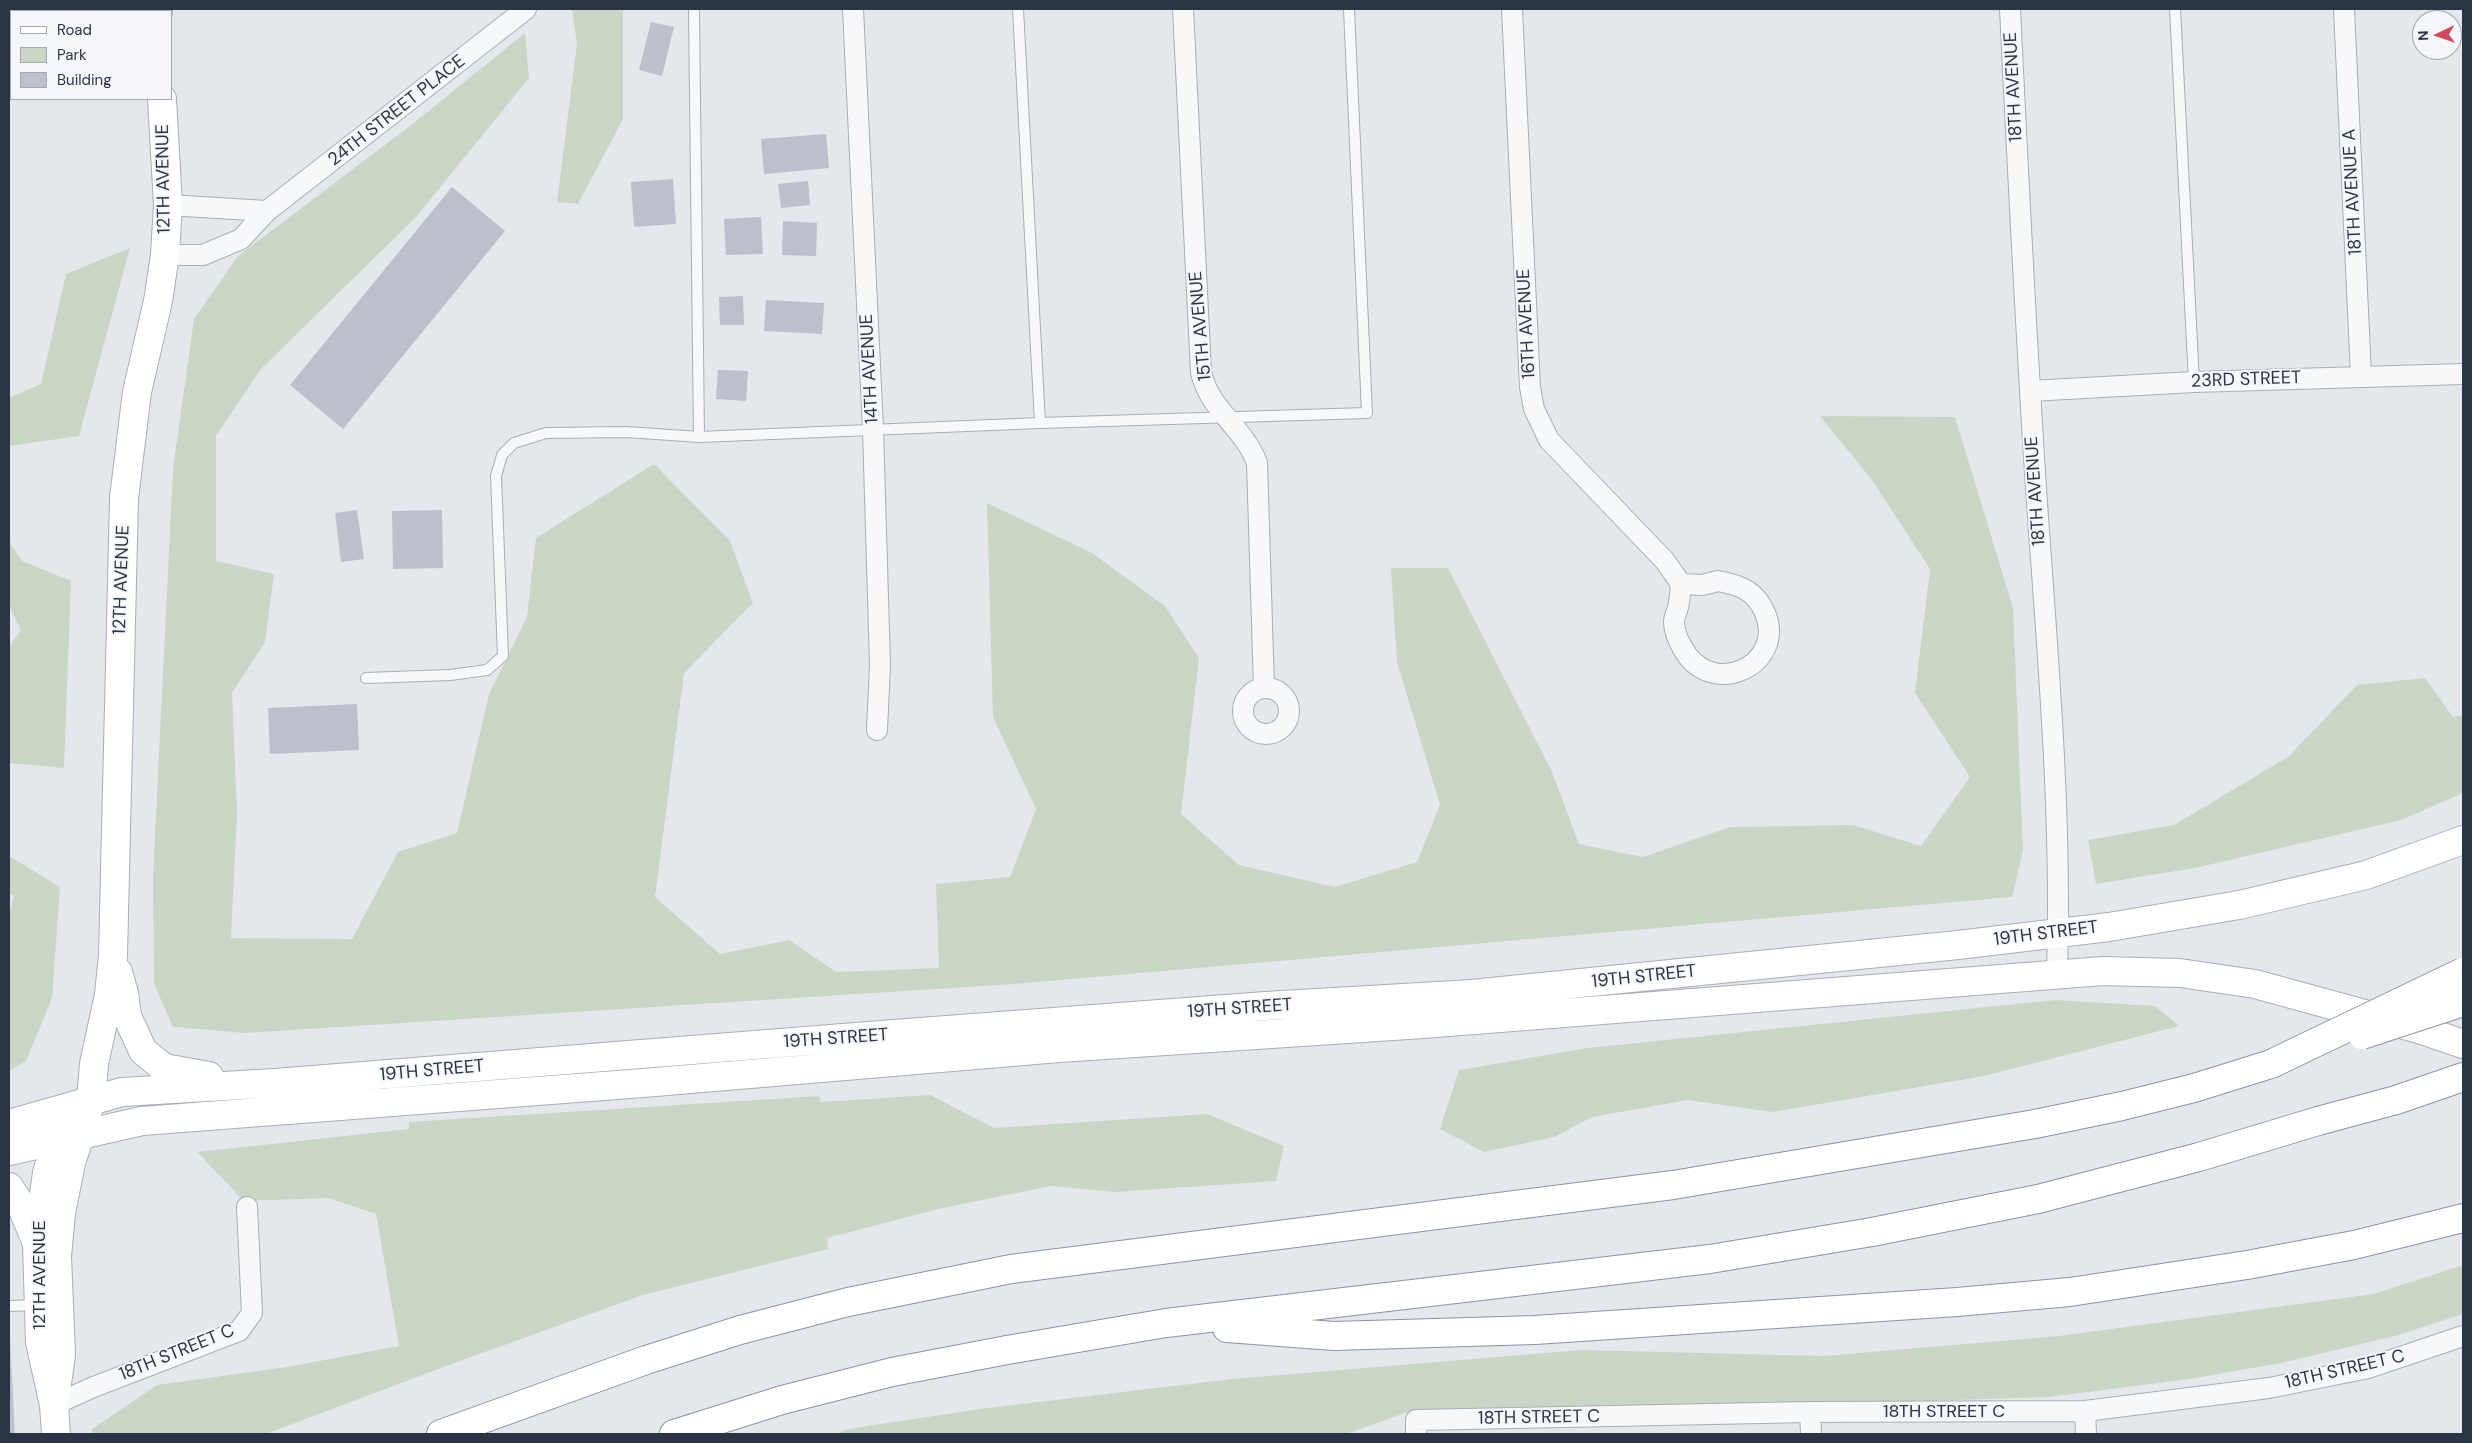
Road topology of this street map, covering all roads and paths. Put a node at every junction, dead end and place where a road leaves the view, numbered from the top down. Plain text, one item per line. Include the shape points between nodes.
1 (526, 9) edge
2 (853, 9) edge
3 (1018, 9) edge
4 (1182, 9) edge
5 (1349, 9) edge
6 (1512, 9) edge
7 (2010, 9) edge
8 (2175, 9) edge
9 (2344, 9) edge
10 (694, 12) dead end
11 (162, 100) edge
12 (168, 205) junction
13 (267, 211) junction
14 (165, 255) junction
15 (2463, 374) edge
16 (2361, 376) junction
17 (2194, 382) junction
18 (2030, 391) junction
19 (1226, 416) junction
20 (1040, 422) junction
21 (873, 429) junction
22 (699, 437) junction
23 (1681, 584) junction
24 (366, 678) dead end
25 (1264, 688) dead end
26 (877, 730) dead end
27 (2463, 840) edge
28 (2058, 934) junction
29 (113, 955) junction
30 (2463, 972) edge
31 (2057, 973) junction
32 (2463, 1002) edge
33 (2463, 1044) edge
34 (2271, 1064) junction
35 (2463, 1077) edge
36 (275, 1083) junction
37 (79, 1104) junction
38 (9, 1124) edge
39 (69, 1136) junction
40 (9, 1151) edge
41 (9, 1187) edge
42 (247, 1207) dead end
43 (2463, 1218) edge
44 (37, 1244) junction
45 (38, 1305) junction
46 (9, 1306) edge
47 (1166, 1323) junction
48 (2463, 1336) edge
49 (54, 1405) junction
50 (2085, 1411) junction
51 (1810, 1412) junction
52 (1416, 1427) edge
53 (56, 1434) edge
54 (440, 1434) edge
55 (674, 1434) edge
56 (1811, 1434) edge
57 (2086, 1434) edge

1 - 13 street, 24TH STREET PLACE
2 - 21 street, 14TH AVENUE
3 - 20 lane
4 - 19 street, 15TH AVENUE via 1201,372 1204,387
5 - 19 lane via 1367,413
6 - 23 street, 16TH AVENUE via 1530,387 1534,409 1549,440 1665,561
7 - 18 street, 18TH AVENUE
8 - 17 lane
9 - 16 street, 18TH AVENUE A
10 - 22 lane
11 - 12 main road, 12TH AVENUE
12 - 13 street
12 - 14 main road, 12TH AVENUE
13 - 14 street, 24TH STREET PLACE via 241,239 203,256
14 - 29 main road, 12TH AVENUE via 137,392 124,498
15 - 16 street, 23RD STREET
16 - 17 street, 23RD STREET
17 - 18 street, 23RD STREET
18 - 28 street, 18TH AVENUE via 2055,764
19 - 20 lane
19 - 25 street, 15TH AVENUE via 1257,463
20 - 21 lane
21 - 22 lane
21 - 26 street, 14TH AVENUE via 880,665
22 - 24 lane via 627,432 546,433 514,443 502,455 496,476 503,656 487,670
23 - 23 street via 1674,620 1686,655 1695,666 1723,675 1745,670 1768,645 1770,623 1761,602 1738,584 1718,581 1702,585
27 - 28 main road, 19TH STREET via 2403,864 2285,896
28 - 31 street, 18TH AVENUE
28 - 36 main road, 19TH STREET via 1472,994 1266,1006
29 - 36 main road via 127,1016 142,1052 150,1059 164,1068 180,1072
29 - 37 main road, 12TH AVENUE via 110,995 94,1064
30 - 34 main road, bridge
31 - 33 main road, 19TH STREET via 2138,971 2220,977 2401,1024
31 - 39 main road, 19TH STREET via 1975,982 1059,1048 142,1121
32 - 34 main road, bridge
34 - 54 main road via 2194,1088 2035,1124 1673,1185 1011,1270 848,1302 740,1330 646,1360
35 - 47 main road via 2396,1100 2038,1200 1872,1232 1710,1258
36 - 37 main road, 19TH STREET via 122,1092
37 - 38 main road, 19TH STREET
37 - 39 main road, 12TH AVENUE
39 - 40 main road, 19TH STREET
39 - 44 main road, 12TH AVENUE via 47,1173
39 - 49 main road, 12TH AVENUE via 71,1163 57,1256 61,1355
41 - 44 main road via 21,1205
42 - 49 street, 18TH STREET C via 252,1313 239,1331
43 - 47 main road via 2354,1245 2247,1265 2070,1292 1957,1302 1535,1330 1334,1336
44 - 45 main road, 12TH AVENUE
45 - 46 lane
45 - 49 main road, 12TH AVENUE via 40,1342
47 - 55 main road via 892,1372 782,1400
48 - 50 street, 18TH STREET C via 2368,1368 2269,1388
49 - 53 main road, 12TH AVENUE
50 - 51 street, 18TH STREET C
50 - 57 street
51 - 52 street, 18TH STREET C
51 - 56 street

